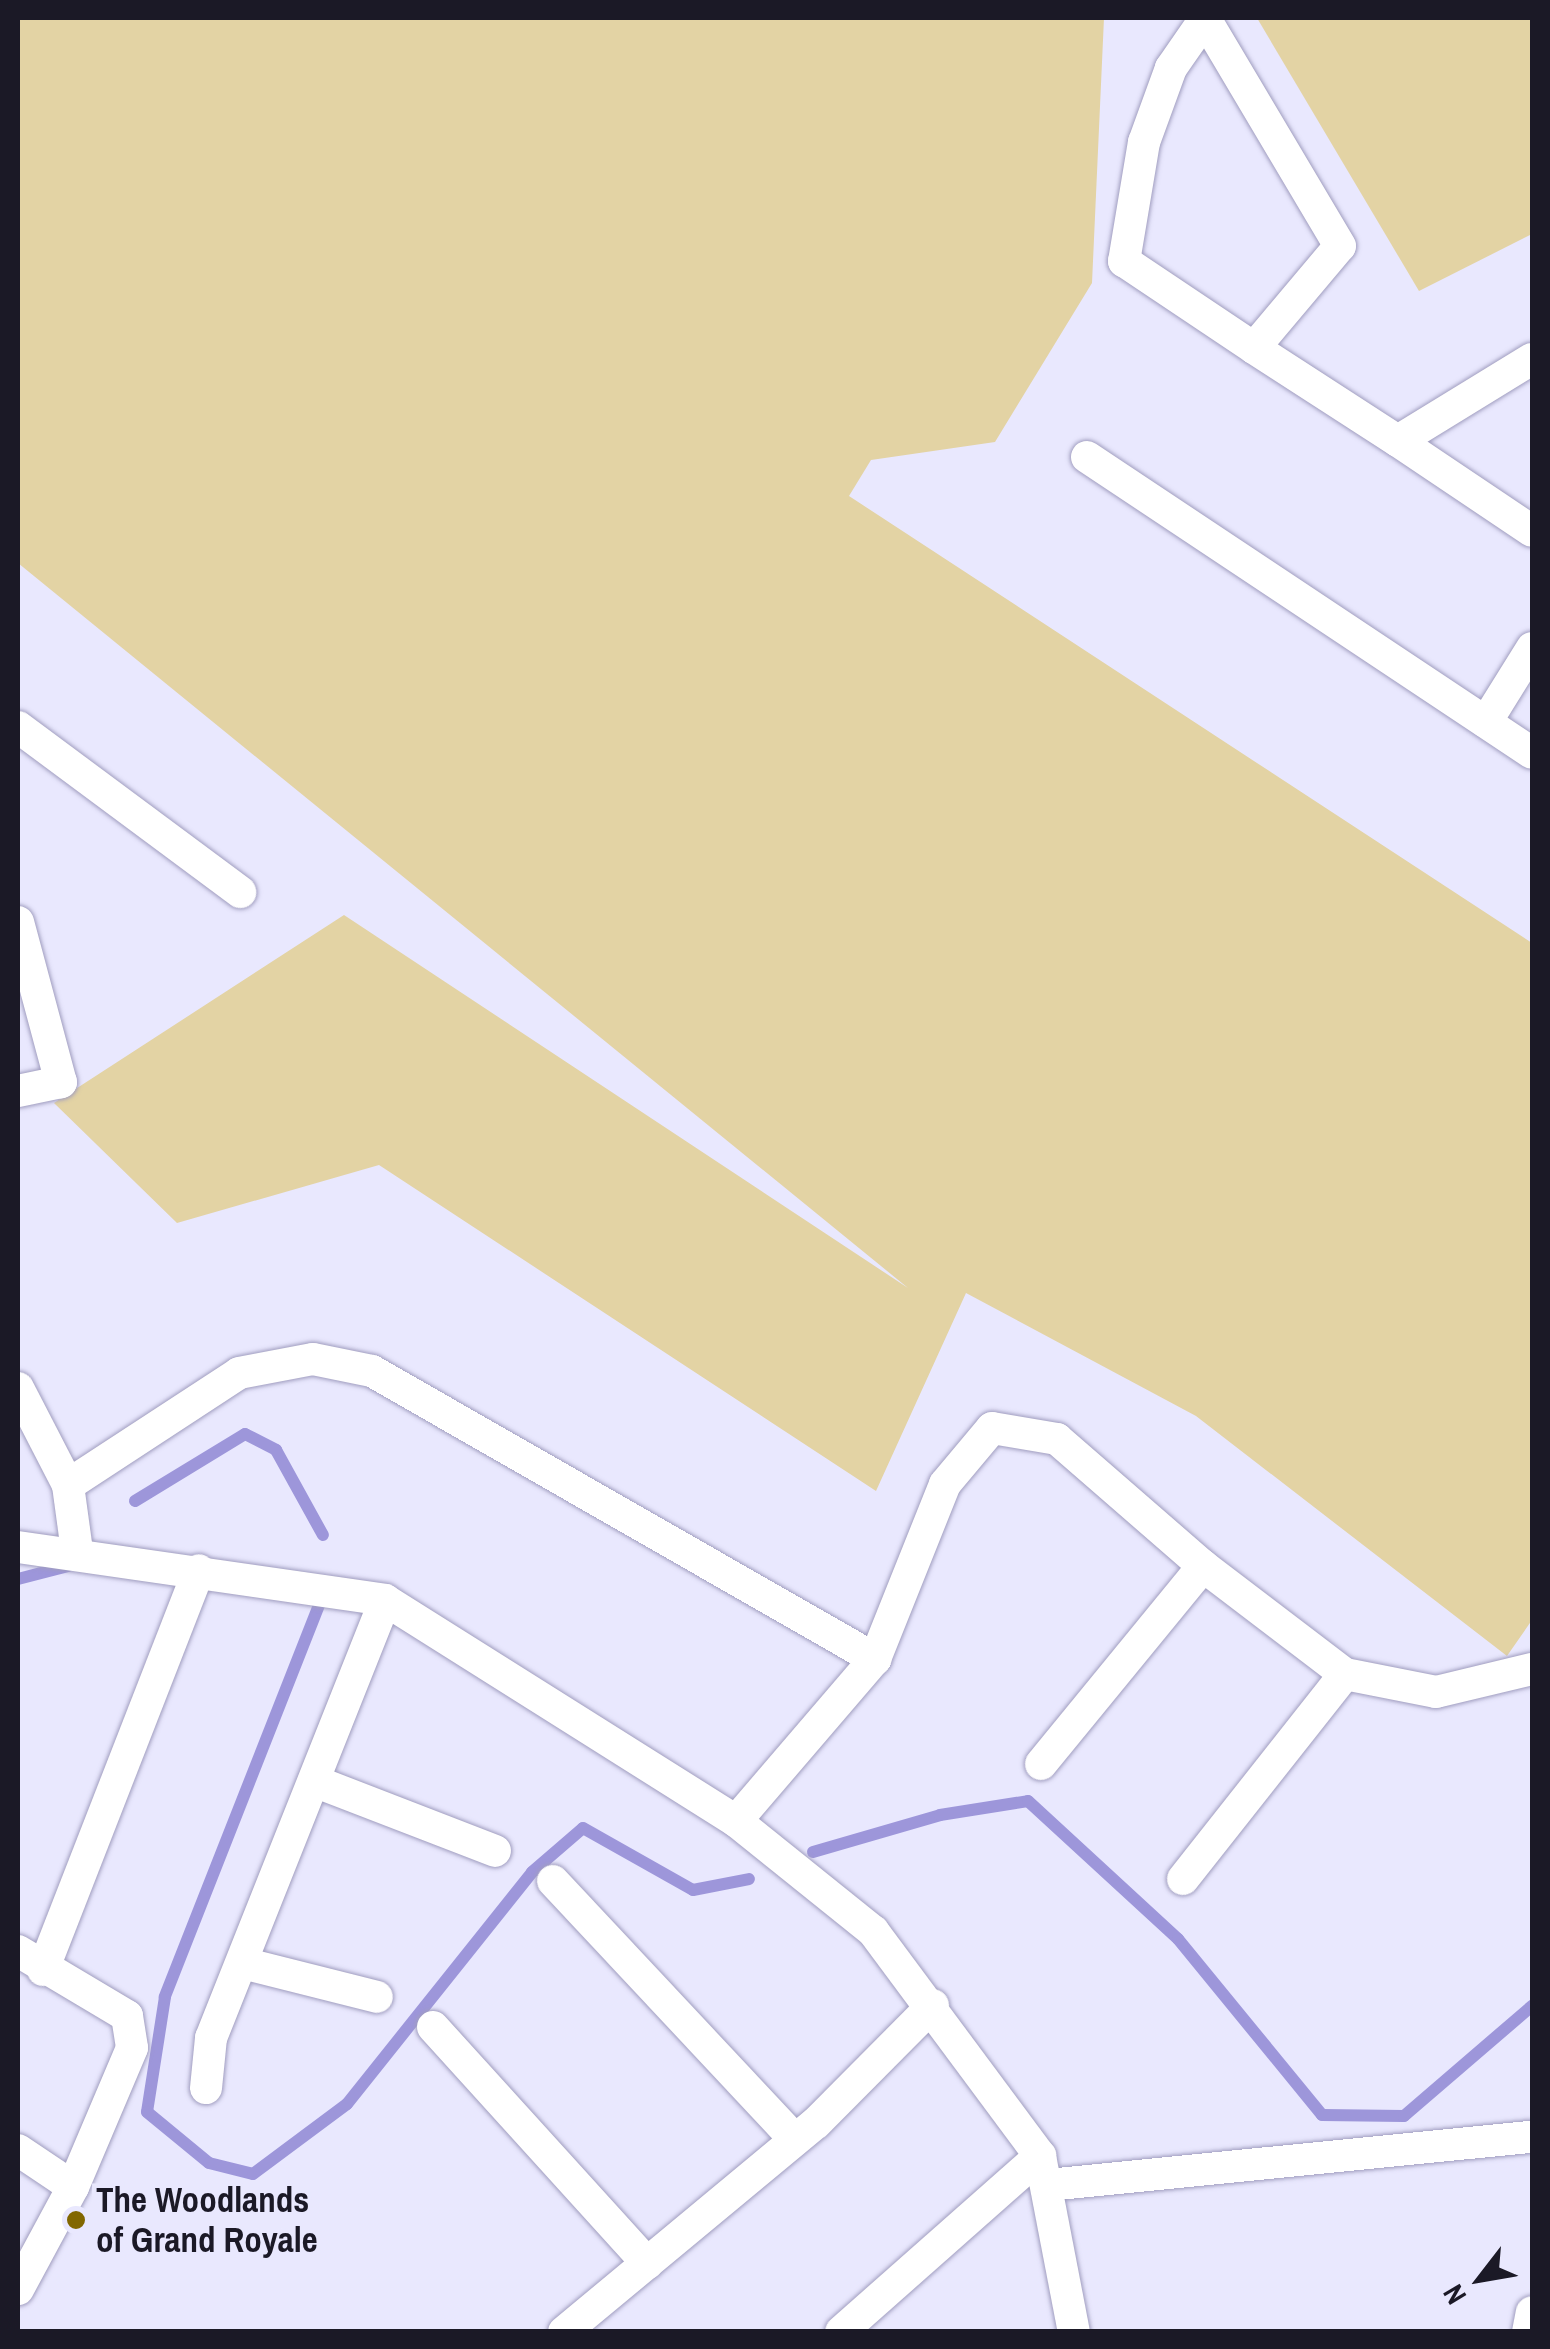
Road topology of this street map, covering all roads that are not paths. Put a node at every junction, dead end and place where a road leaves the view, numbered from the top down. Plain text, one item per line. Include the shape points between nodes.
1 (1254, 348) junction
2 (1532, 359) edge
3 (1398, 441) junction
4 (1087, 457) dead end
5 (1532, 531) edge
6 (1532, 648) edge
7 (1486, 722) junction
8 (18, 727) edge
9 (1532, 753) edge
10 (240, 892) dead end
11 (18, 922) edge
12 (18, 1091) edge
13 (18, 1388) edge
14 (68, 1485) junction
15 (18, 1548) edge
16 (77, 1551) junction
17 (1203, 1566) junction
18 (199, 1570) junction
19 (384, 1600) junction
20 (875, 1659) junction
21 (1532, 1669) edge
22 (1345, 1674) junction
23 (1041, 1764) dead end
24 (314, 1782) junction
25 (736, 1821) junction
26 (494, 1851) dead end
27 (1183, 1879) dead end
28 (553, 1880) dead end
29 (30, 1960) edge
30 (242, 1962) junction
31 (378, 1997) dead end
32 (932, 2005) junction
33 (432, 2028) dead end
34 (206, 2088) dead end
35 (1532, 2137) edge
36 (794, 2140) junction
37 (18, 2150) edge
38 (1044, 2171) junction
39 (73, 2187) junction
40 (647, 2263) junction
41 (18, 2289) edge
42 (1532, 2312) edge
43 (564, 2332) edge
44 (841, 2332) edge
45 (1074, 2332) edge
46 (1528, 2332) edge

1 - 1 street via 1124,260 1144,142 1171,68 1206,19 1340,246
1 - 3 street
2 - 3 street
3 - 5 street
4 - 7 street
6 - 7 street
7 - 9 street
8 - 10 street
11 - 12 street via 60,1082
13 - 14 street
14 - 16 street
14 - 20 street via 239,1373 313,1359 372,1370
15 - 16 street
16 - 18 street
17 - 20 street via 1057,1439 992,1428 944,1484
17 - 22 street
17 - 23 street
18 - 19 street
18 - 29 street
19 - 24 street
19 - 25 street
20 - 25 street
21 - 22 street via 1436,1692
22 - 27 street
24 - 26 street
24 - 30 street
25 - 32 street via 873,1931
28 - 36 street
29 - 39 street via 127,2016 132,2048
30 - 31 street
30 - 34 street via 210,2038
32 - 36 street
32 - 38 street
33 - 40 street
35 - 38 street
36 - 40 street
37 - 39 street
38 - 44 street
38 - 45 street
39 - 41 street
40 - 43 street
42 - 46 street

